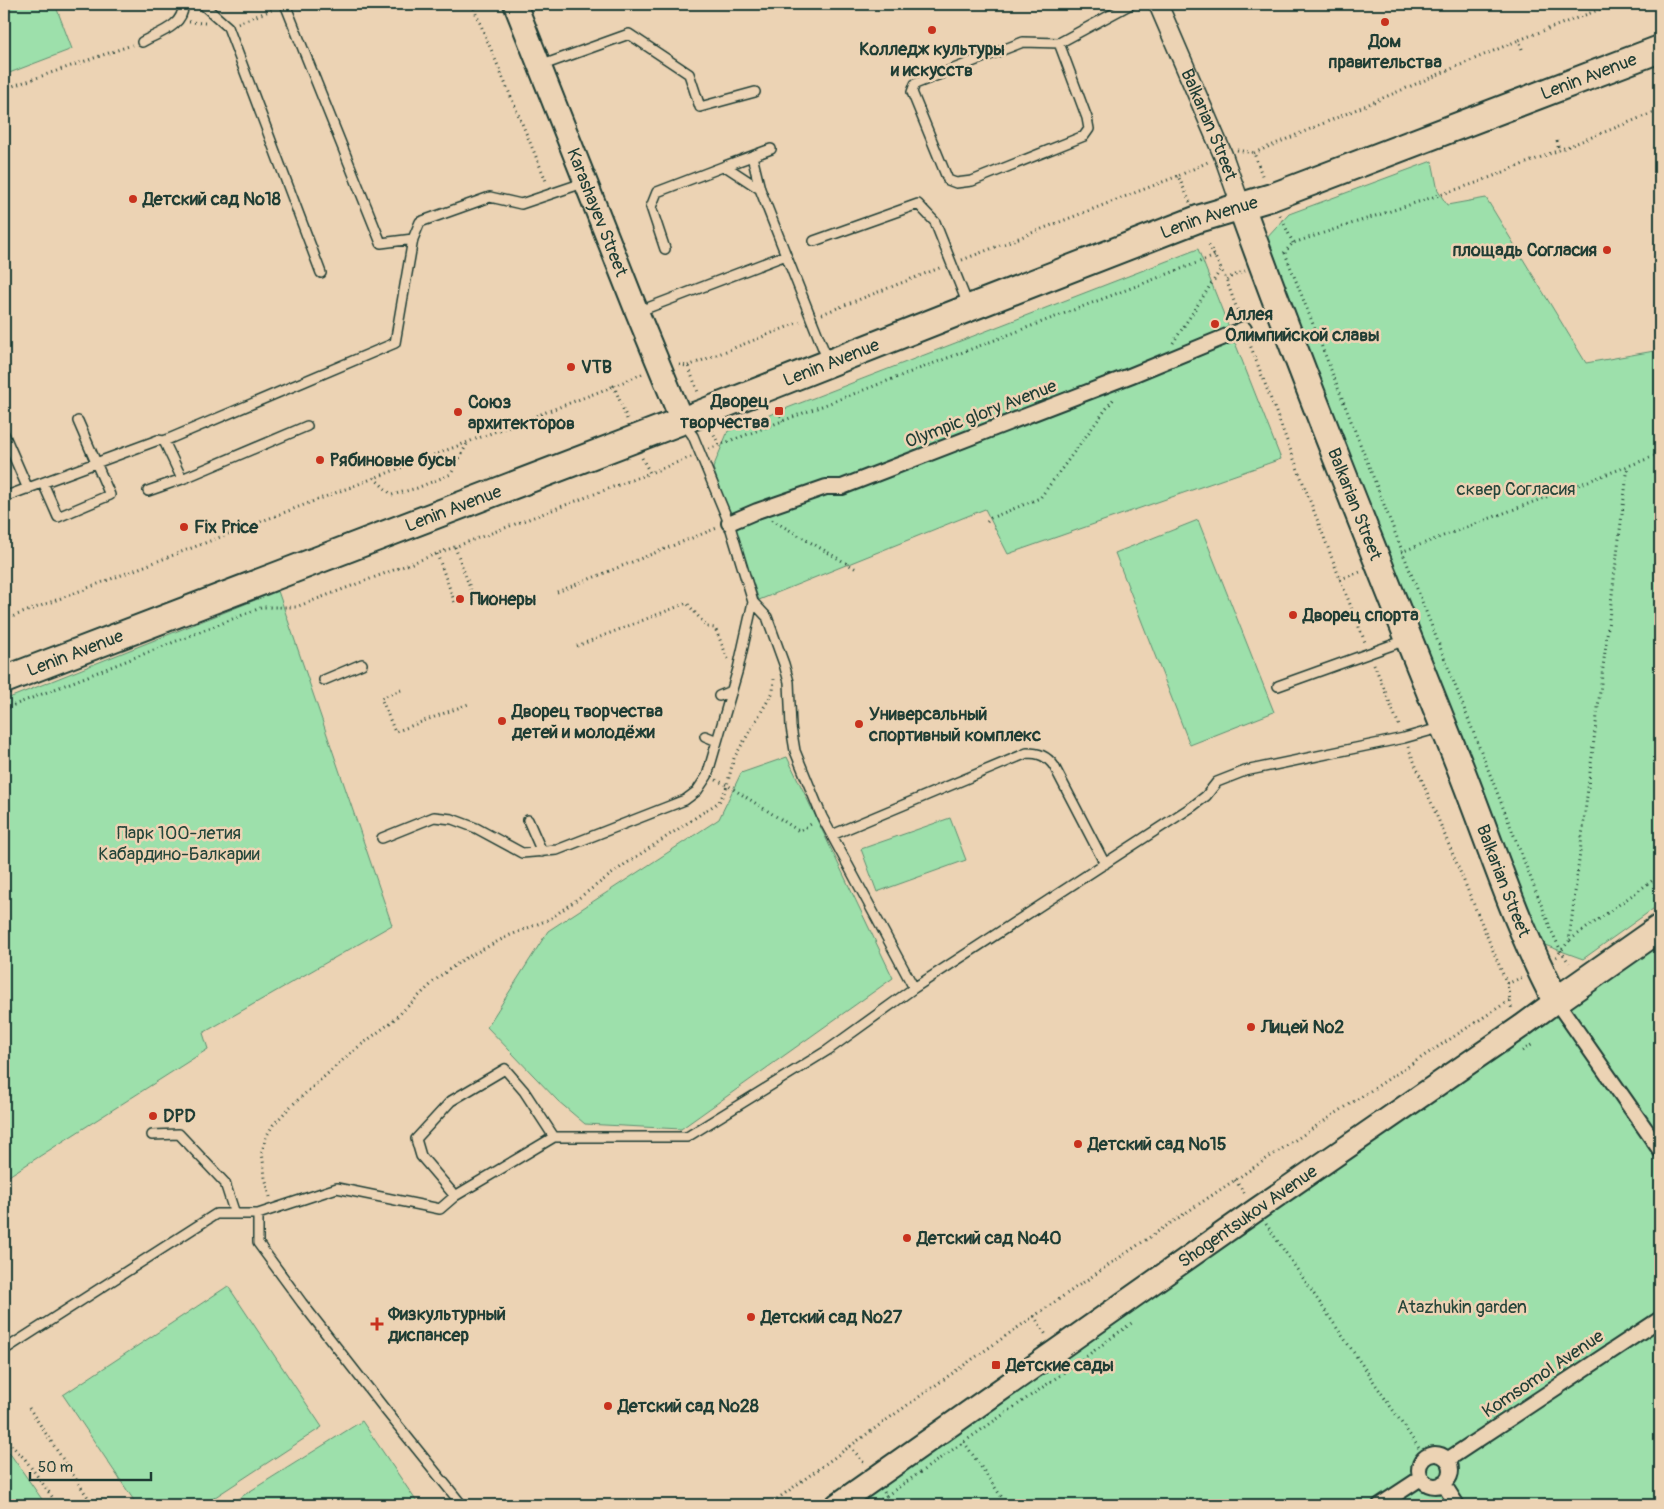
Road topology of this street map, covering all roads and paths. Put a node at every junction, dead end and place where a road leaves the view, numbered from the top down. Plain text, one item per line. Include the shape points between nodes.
1 (183, 4) edge
2 (202, 4) edge
3 (285, 4) edge
4 (472, 4) edge
5 (515, 4) edge
6 (1131, 4) edge
7 (1158, 4) edge
8 (1614, 4) edge
9 (1519, 40) junction
10 (142, 42) joint
11 (1058, 43) junction
12 (1660, 48) edge
13 (1522, 49) dead end
14 (540, 66) junction
15 (4, 89) edge
16 (754, 92) dead end
17 (1660, 110) edge
18 (1557, 141) dead end
19 (771, 150) dead end
20 (1234, 150) dead end
21 (1559, 150) junction
22 (1254, 153) junction
23 (752, 156) junction
24 (1210, 160) dead end
25 (725, 166) junction
26 (1178, 176) junction
27 (1265, 181) dead end
28 (586, 182) junction
29 (760, 189) junction
30 (551, 194) junction
31 (1191, 204) dead end
32 (1241, 206) junction
33 (1277, 210) dead end
34 (413, 239) junction
35 (814, 241) dead end
36 (1293, 243) junction
37 (1209, 245) dead end
38 (665, 249) dead end
39 (1286, 253) junction
40 (786, 255) junction
41 (1280, 255) dead end
42 (1215, 256) junction
43 (951, 264) junction
44 (1221, 269) junction
45 (1248, 270) dead end
46 (321, 273) dead end
47 (1226, 279) junction
48 (969, 308) junction
49 (637, 312) junction
50 (810, 318) junction
51 (1244, 329) junction
52 (830, 364) junction
53 (1159, 364) junction
54 (678, 365) dead end
55 (688, 366) junction
56 (649, 371) dead end
57 (1132, 375) junction
58 (614, 386) junction
59 (1274, 389) dead end
60 (698, 392) dead end
61 (1268, 392) junction
62 (779, 411) dead end
63 (627, 420) dead end
64 (682, 420) junction
65 (78, 421) dead end
66 (783, 421) junction
67 (307, 426) dead end
68 (711, 429) dead end
69 (4, 434) edge
70 (164, 442) junction
71 (468, 442) junction
72 (719, 446) junction
73 (706, 450) dead end
74 (1660, 454) edge
75 (691, 457) dead end
76 (642, 458) dead end
77 (97, 463) junction
78 (1628, 466) junction
79 (650, 473) junction
80 (374, 478) junction
81 (182, 479) junction
82 (43, 483) junction
83 (28, 489) junction
84 (148, 491) dead end
85 (4, 497) edge
86 (757, 511) junction
87 (987, 522) dead end
88 (729, 524) junction
89 (455, 547) junction
90 (1402, 551) junction
91 (437, 554) junction
92 (858, 570) dead end
93 (1362, 572) dead end
94 (1340, 579) junction
95 (557, 592) dead end
96 (473, 596) dead end
97 (753, 602) junction
98 (455, 603) dead end
99 (4, 620) edge
100 (1409, 639) junction
101 (577, 646) dead end
102 (1370, 654) junction
103 (362, 664) dead end
104 (730, 664) dead end
105 (784, 664) junction
106 (4, 680) edge
107 (324, 680) dead end
108 (1278, 686) dead end
109 (401, 690) dead end
110 (731, 691) junction
111 (379, 692) dead end
112 (718, 696) dead end
113 (382, 698) junction
114 (471, 703) dead end
115 (4, 709) edge
116 (1444, 727) junction
117 (705, 736) dead end
118 (1404, 738) junction
119 (717, 741) junction
120 (707, 776) junction
121 (727, 785) junction
122 (822, 817) junction
123 (528, 820) dead end
124 (832, 835) junction
125 (382, 838) dead end
126 (542, 852) junction
127 (1105, 864) junction
128 (1660, 876) edge
129 (1660, 928) edge
130 (1569, 941) junction
131 (1561, 951) junction
132 (1569, 963) dead end
133 (1525, 976) dead end
134 (1507, 984) junction
135 (914, 988) junction
136 (1510, 1000) junction
137 (1556, 1001) junction
138 (1512, 1011) dead end
139 (152, 1135) dead end
140 (554, 1137) junction
141 (1660, 1150) edge
142 (1235, 1180) junction
143 (454, 1196) junction
144 (1246, 1196) dead end
145 (274, 1209) junction
146 (236, 1214) junction
147 (258, 1214) junction
148 (1263, 1220) dead end
149 (1034, 1316) junction
150 (1660, 1319) edge
151 (1046, 1335) dead end
152 (4, 1350) edge
153 (1068, 1369) dead end
154 (30, 1408) dead end
155 (4, 1438) edge
156 (964, 1442) junction
157 (850, 1446) junction
158 (1425, 1457) junction
159 (1448, 1460) junction
160 (864, 1463) dead end
161 (1421, 1478) junction
162 (1443, 1483) junction
163 (882, 1488) dead end
164 (886, 1496) junction
165 (58, 1505) edge
166 (93, 1505) edge
167 (462, 1505) edge
168 (769, 1505) edge
169 (837, 1505) edge
170 (873, 1505) edge
171 (1007, 1505) edge
172 (1380, 1505) edge
173 (1458, 1505) edge

1 - 10 lane via 184,9 176,24
2 - 46 lane via 228,27
3 - 34 lane via 381,243
4 - 30 path
5 - 14 street, Karashaуev Street
6 - 11 lane
7 - 32 street, Balkarian Street
8 - 9 path
9 - 13 path
9 - 22 path
10 - 15 path
11 - 11 lane via 1023,42 915,84 912,92 948,180 956,183 972,181 1084,136 1089,129 1087,118
12 - 32 main road, Lenin Avenue via 1272,197
14 - 16 lane via 629,34 688,74 700,107
14 - 28 street, Karashaуev Street
17 - 21 path
18 - 21 path
19 - 23 lane
20 - 22 path
21 - 36 path via 1476,183
22 - 27 path
23 - 25 lane
23 - 29 lane
24 - 26 path
25 - 29 lane
25 - 38 lane via 657,192 651,207
26 - 31 path
26 - 43 path
28 - 30 lane
28 - 49 street, Karashaуev Street
29 - 40 lane
30 - 34 lane via 521,204 490,197 420,222
32 - 48 main road, Lenin Avenue via 1198,219
32 - 100 main road, Balkarian Street via 1311,394
33 - 36 path
34 - 70 lane via 395,343
35 - 43 lane via 918,204 935,222
36 - 39 path
37 - 42 path
39 - 41 path
39 - 90 path
40 - 49 lane
40 - 50 lane
42 - 44 path
42 - 66 path
43 - 48 lane
43 - 50 path
44 - 47 path
44 - 53 path
45 - 47 path
47 - 51 path
48 - 52 main road, Lenin Avenue
49 - 64 street, Karashaуev Street
50 - 52 lane
50 - 55 path
51 - 53 street, Olympic glory Avenue
51 - 61 path
52 - 64 main road, Lenin Avenue
53 - 57 street, Olympic glory Avenue
54 - 55 path
55 - 60 path
56 - 58 path
57 - 86 street, Olympic glory Avenue via 842,487 826,487
57 - 87 path via 1040,498
58 - 63 path
58 - 71 path
59 - 61 path
61 - 94 path
62 - 66 path
64 - 88 lane via 693,436
64 - 106 main road, Lenin Avenue
65 - 77 lane
66 - 72 path
67 - 81 lane
68 - 72 path
69 - 83 lane
70 - 77 lane via 158,440
70 - 81 lane
71 - 80 path
71 - 80 path via 451,474 417,488 392,495
72 - 73 path
74 - 78 path
75 - 79 path
76 - 79 path
77 - 82 lane
77 - 82 lane via 110,495 58,516
78 - 90 path
78 - 130 path
79 - 89 path
80 - 99 path
81 - 84 lane
82 - 83 lane
83 - 85 lane
86 - 88 street, Olympic glory Avenue
86 - 92 path
88 - 95 path
88 - 97 lane
89 - 91 path
89 - 96 path
90 - 131 path
91 - 98 path
91 - 115 path via 296,607 263,607
93 - 94 path
94 - 102 path
97 - 105 lane via 767,617
97 - 110 lane
100 - 102 lane
100 - 116 main road, Balkarian Street
101 - 104 path via 687,603 707,627 715,628
102 - 108 lane
102 - 118 path
103 - 107 lane
105 - 121 path via 775,674 773,692 734,758
105 - 122 lane via 789,682 795,751
109 - 113 path
110 - 112 lane
110 - 119 lane
111 - 113 path
113 - 114 path via 394,732
116 - 118 lane
116 - 137 main road, Balkarian Street via 1524,935
117 - 119 lane
118 - 127 lane via 1245,772 1217,782 1193,806
118 - 134 path
119 - 120 lane
120 - 121 path
120 - 126 lane via 697,791 685,800 557,850
121 - 122 path via 799,832
121 - 145 path via 719,802 550,919 483,948 440,976 290,1108 273,1125 262,1152
122 - 124 lane
123 - 126 lane
124 - 127 lane via 1027,753 1036,753 1046,757 1054,766
124 - 135 lane
125 - 126 lane via 434,817 452,819 476,828 522,853
127 - 135 lane
128 - 130 path
129 - 137 main road, Shogentsukov Avenue
130 - 131 path
131 - 132 path
133 - 134 path
134 - 136 path
135 - 140 lane via 828,1050 687,1137
136 - 138 path
136 - 142 path
137 - 141 street
137 - 169 street, Shogentsukov Avenue
139 - 146 lane via 179,1134 226,1183
140 - 143 lane
140 - 143 lane via 524,1091 505,1069 466,1092 451,1101 416,1139 422,1156
142 - 144 path
142 - 149 path
143 - 145 lane via 440,1209 337,1188
145 - 147 lane
146 - 147 lane
146 - 152 lane via 216,1214
147 - 167 lane via 258,1243
148 - 158 path
149 - 151 path
149 - 157 path
150 - 159 street, Komsomol Avenue
153 - 156 path
154 - 166 path
155 - 165 path via 25,1459
156 - 164 path
156 - 171 path
157 - 160 path
157 - 168 path
158 - 159 street via 1437,1454
158 - 161 street via 1419,1469
159 - 162 street via 1450,1473
161 - 162 street via 1433,1486
161 - 172 street
162 - 173 street
163 - 164 path
164 - 170 path

